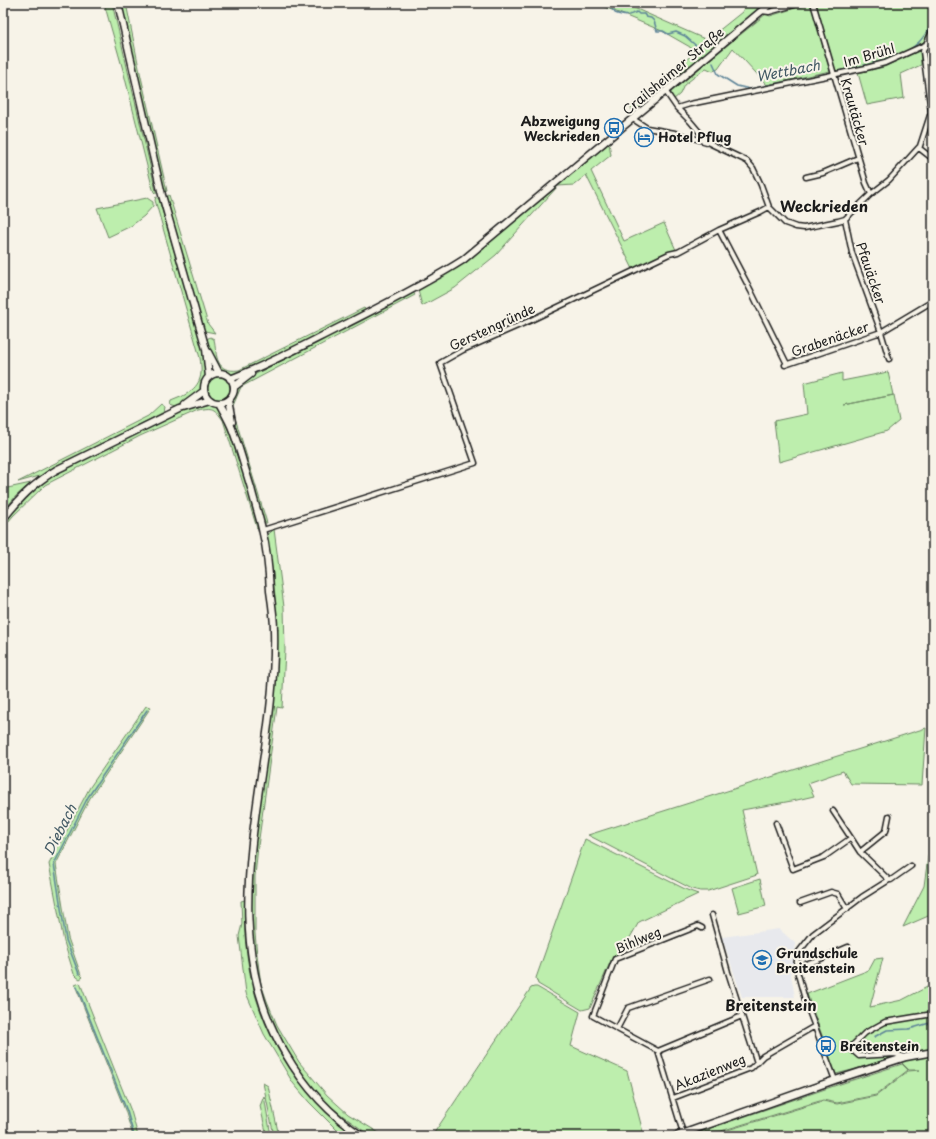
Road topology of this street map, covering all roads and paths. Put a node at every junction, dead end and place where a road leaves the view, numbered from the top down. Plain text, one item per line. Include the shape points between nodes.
1 (118, 3) edge
2 (771, 3) edge
3 (801, 3) edge
4 (813, 3) edge
5 (761, 11) junction
6 (933, 30) edge
7 (925, 45) junction
8 (834, 75) junction
9 (933, 77) edge
10 (927, 81) junction
11 (666, 92) junction
12 (677, 108) junction
13 (633, 119) junction
14 (707, 142) junction
15 (919, 148) junction
16 (858, 158) junction
17 (933, 159) edge
18 (806, 177) dead end
19 (871, 194) junction
20 (769, 207) junction
21 (845, 219) junction
22 (719, 230) junction
23 (933, 300) edge
24 (882, 332) junction
25 (206, 349) junction
26 (889, 358) dead end
27 (257, 370) junction
28 (219, 373) junction
29 (209, 377) junction
30 (230, 379) junction
31 (234, 387) junction
32 (204, 391) junction
33 (210, 400) junction
34 (228, 400) junction
35 (219, 403) junction
36 (180, 409) junction
37 (233, 430) junction
38 (3, 519) edge
39 (263, 530) junction
40 (833, 811) dead end
41 (890, 816) dead end
42 (776, 823) dead end
43 (851, 838) junction
44 (860, 852) junction
45 (910, 866) dead end
46 (889, 880) junction
47 (800, 903) dead end
48 (847, 909) junction
49 (712, 915) dead end
50 (702, 928) dead end
51 (848, 948) dead end
52 (796, 967) junction
53 (710, 979) dead end
54 (933, 1014) edge
55 (742, 1016) junction
56 (815, 1026) junction
57 (617, 1029) junction
58 (658, 1051) junction
59 (933, 1052) edge
60 (906, 1057) junction
61 (757, 1063) junction
62 (835, 1080) junction
63 (672, 1098) junction
64 (681, 1135) edge
65 (362, 1136) edge

1 - 25 main road via 162,195
2 - 5 main road, Crailsheimer Straße
3 - 5 street via 769,12
4 - 8 street, Krautäcker
5 - 11 main road, Crailsheimer Straße
6 - 7 street
7 - 8 street, Im Brühl via 885,63
7 - 10 street via 923,51
8 - 12 street, Im Brühl
8 - 16 street, Krautäcker
9 - 10 street
10 - 15 street via 931,112
11 - 12 street
11 - 13 main road, Crailsheimer Straße
12 - 14 street
13 - 14 street via 647,128
13 - 27 main road, Crailsheimer Straße via 463,260
14 - 20 street via 747,161 753,168
15 - 17 street
15 - 19 street via 889,180
16 - 18 street, Krautäcker via 823,173
16 - 19 street, Krautäcker
19 - 21 street
20 - 21 street via 785,222 796,227 804,228
20 - 22 street, Gerstengründe
21 - 24 street, Pfauäcker via 852,253
22 - 24 street, Grabenäcker via 786,364
22 - 39 street, Gerstengründe via 678,252 463,350 440,363 474,464
23 - 24 street
24 - 26 street, Pfauäcker
25 - 28 main road
25 - 29 main road
27 - 30 main road
27 - 31 main road
28 - 29 main road
28 - 30 main road
29 - 32 main road
30 - 31 main road
31 - 34 main road
32 - 33 main road
32 - 36 main road
33 - 35 main road
33 - 36 main road
34 - 35 main road
34 - 37 main road
35 - 37 main road
36 - 38 main road via 41,479
37 - 39 main road
39 - 65 main road via 274,630 272,695 248,878 248,930 253,965 266,1013 291,1063 324,1104
40 - 43 street
41 - 44 street via 886,831
42 - 43 street via 793,869 824,857
43 - 44 street
44 - 46 street
45 - 46 street
46 - 48 street
47 - 48 street via 831,892 838,894
48 - 52 street via 813,934 798,953
49 - 55 street
50 - 57 street, Bihlweg via 698,926 615,959 593,1016
51 - 52 street
52 - 56 street
53 - 57 street via 628,1008
54 - 60 street via 885,1022 865,1033 850,1048 858,1056 895,1054
55 - 58 street
55 - 61 street
56 - 61 street, Akazienweg via 763,1056
56 - 62 street
57 - 58 street
58 - 63 street
59 - 60 main road
60 - 62 main road
61 - 63 street, Akazienweg via 741,1073
62 - 64 main road
63 - 64 street

